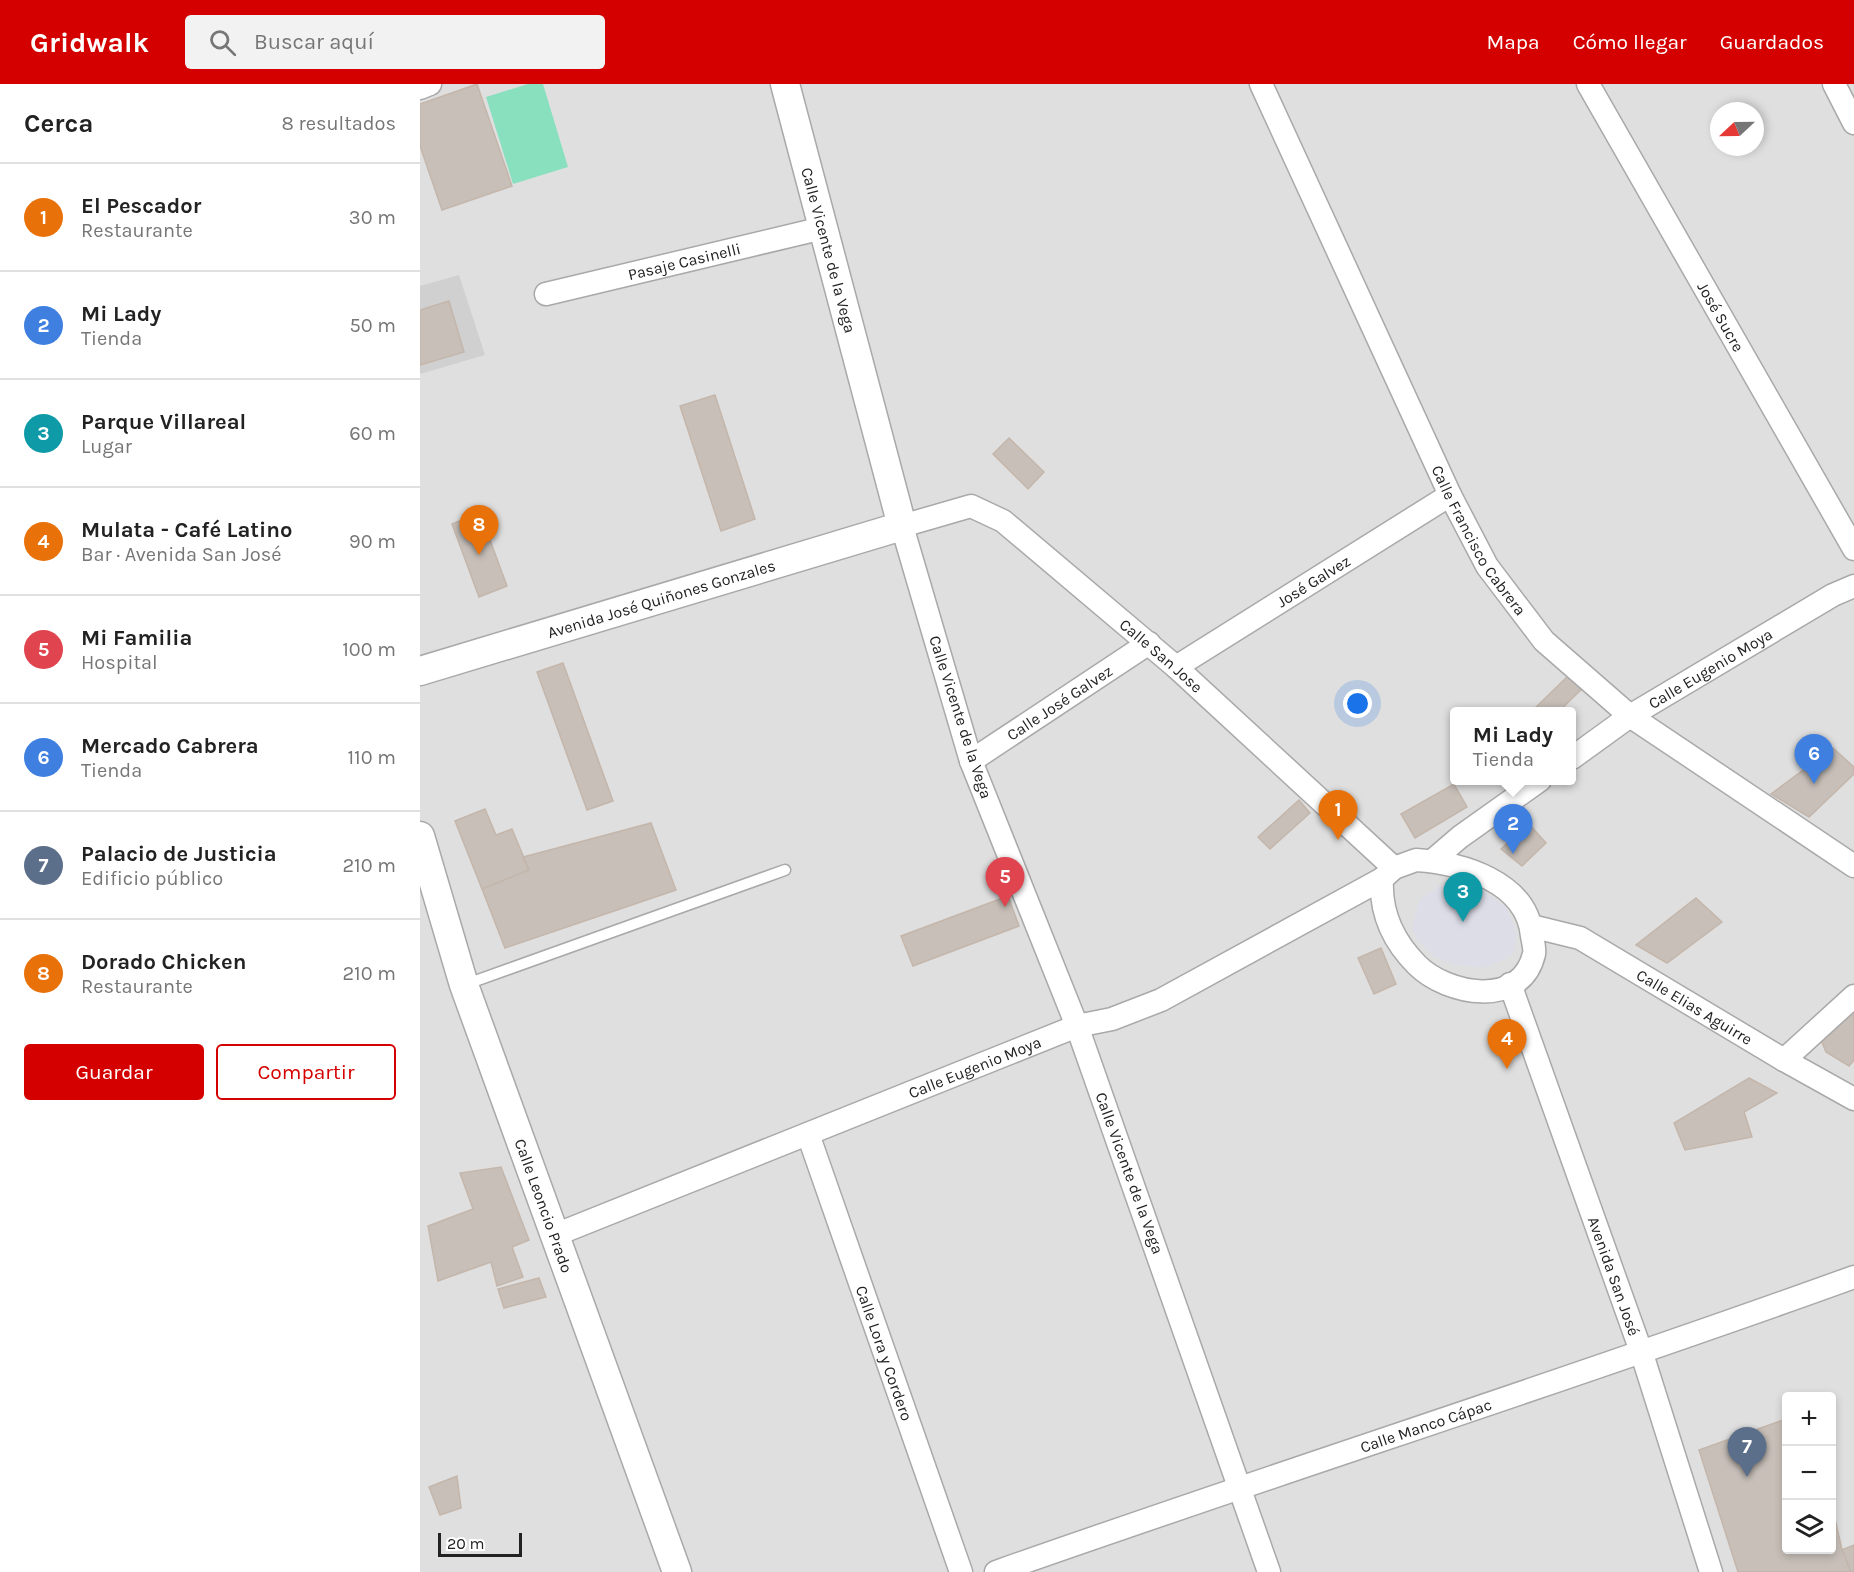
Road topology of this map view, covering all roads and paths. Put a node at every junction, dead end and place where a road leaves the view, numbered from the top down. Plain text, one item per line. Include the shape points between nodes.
1 (430, 84) edge
2 (785, 84) edge
3 (1261, 84) edge
4 (1588, 84) edge
5 (1834, 84) edge
6 (420, 88) edge
7 (1854, 123) edge
8 (823, 228) junction
9 (546, 294) dead end
10 (1450, 495) junction
11 (902, 526) junction
12 (1854, 549) edge
13 (1854, 586) edge
14 (1149, 644) junction
15 (1176, 667) junction
16 (420, 671) edge
17 (1630, 716) junction
18 (1576, 755) edge
19 (972, 761) junction
20 (1533, 785) edge
21 (420, 836) edge
22 (1432, 861) junction
23 (1854, 866) edge
24 (784, 870) dead end
25 (1388, 873) junction
26 (1531, 926) junction
27 (1510, 984) junction
28 (464, 985) junction
29 (1854, 996) edge
30 (1077, 1026) junction
31 (1785, 1060) junction
32 (1854, 1099) edge
33 (808, 1134) junction
34 (555, 1235) junction
35 (1854, 1277) edge
36 (1642, 1354) junction
37 (1241, 1486) junction
38 (676, 1572) edge
39 (961, 1572) edge
40 (996, 1572) edge
41 (1269, 1572) edge
42 (1711, 1572) edge

1 - 6 street
2 - 8 street, Calle Vicente de la Vega
3 - 10 street, Calle Francisco Cabrera
4 - 12 street, José Sucre
5 - 7 street
8 - 9 street, Pasaje Casinelli
8 - 11 street, Calle Vicente de la Vega
10 - 15 street, José Galvez
10 - 17 street, Calle Francisco Cabrera via 1486,566 1544,641
11 - 14 street, Calle San Jose via 971,506 987,511 1021,534
11 - 16 street, Avenida José Quiñones Gonzales
11 - 19 street, Calle Vicente de la Vega
13 - 17 street, Calle Eugenio Moya
14 - 15 street, Calle San Jose
14 - 19 street, Calle José Galvez
15 - 25 street, Calle San Jose
17 - 18 street, Calle Eugenio Moya
17 - 23 street, Calle Francisco Cabrera
19 - 30 street, Calle Vicente de la Vega
20 - 22 street
21 - 28 street, Calle Leoncio Prado
22 - 25 street via 1416,860
22 - 26 street via 1458,865 1494,880 1520,903
24 - 28 lane
25 - 27 street via 1384,914 1403,951 1427,975 1452,988 1474,992 1497,990
25 - 30 street, Calle Eugenio Moya via 1161,1000 1112,1019
26 - 27 street via 1534,953 1521,978
26 - 31 street, Calle Elias Aguirre via 1580,938
27 - 36 street, Avenida San José
28 - 34 street, Calle Leoncio Prado
29 - 31 street
30 - 33 street, Calle Eugenio Moya
30 - 37 street, Calle Vicente de la Vega
31 - 32 street, Calle Elias Aguirre
33 - 34 street, Calle Eugenio Moya
33 - 39 street, Calle Lora y Cordero
34 - 38 street, Calle Leoncio Prado
35 - 36 street, Calle Manco Cápac
36 - 37 street, Calle Manco Cápac
36 - 42 street, Avenida San José
37 - 40 street, Calle Manco Cápac
37 - 41 street, Calle Vicente de la Vega

